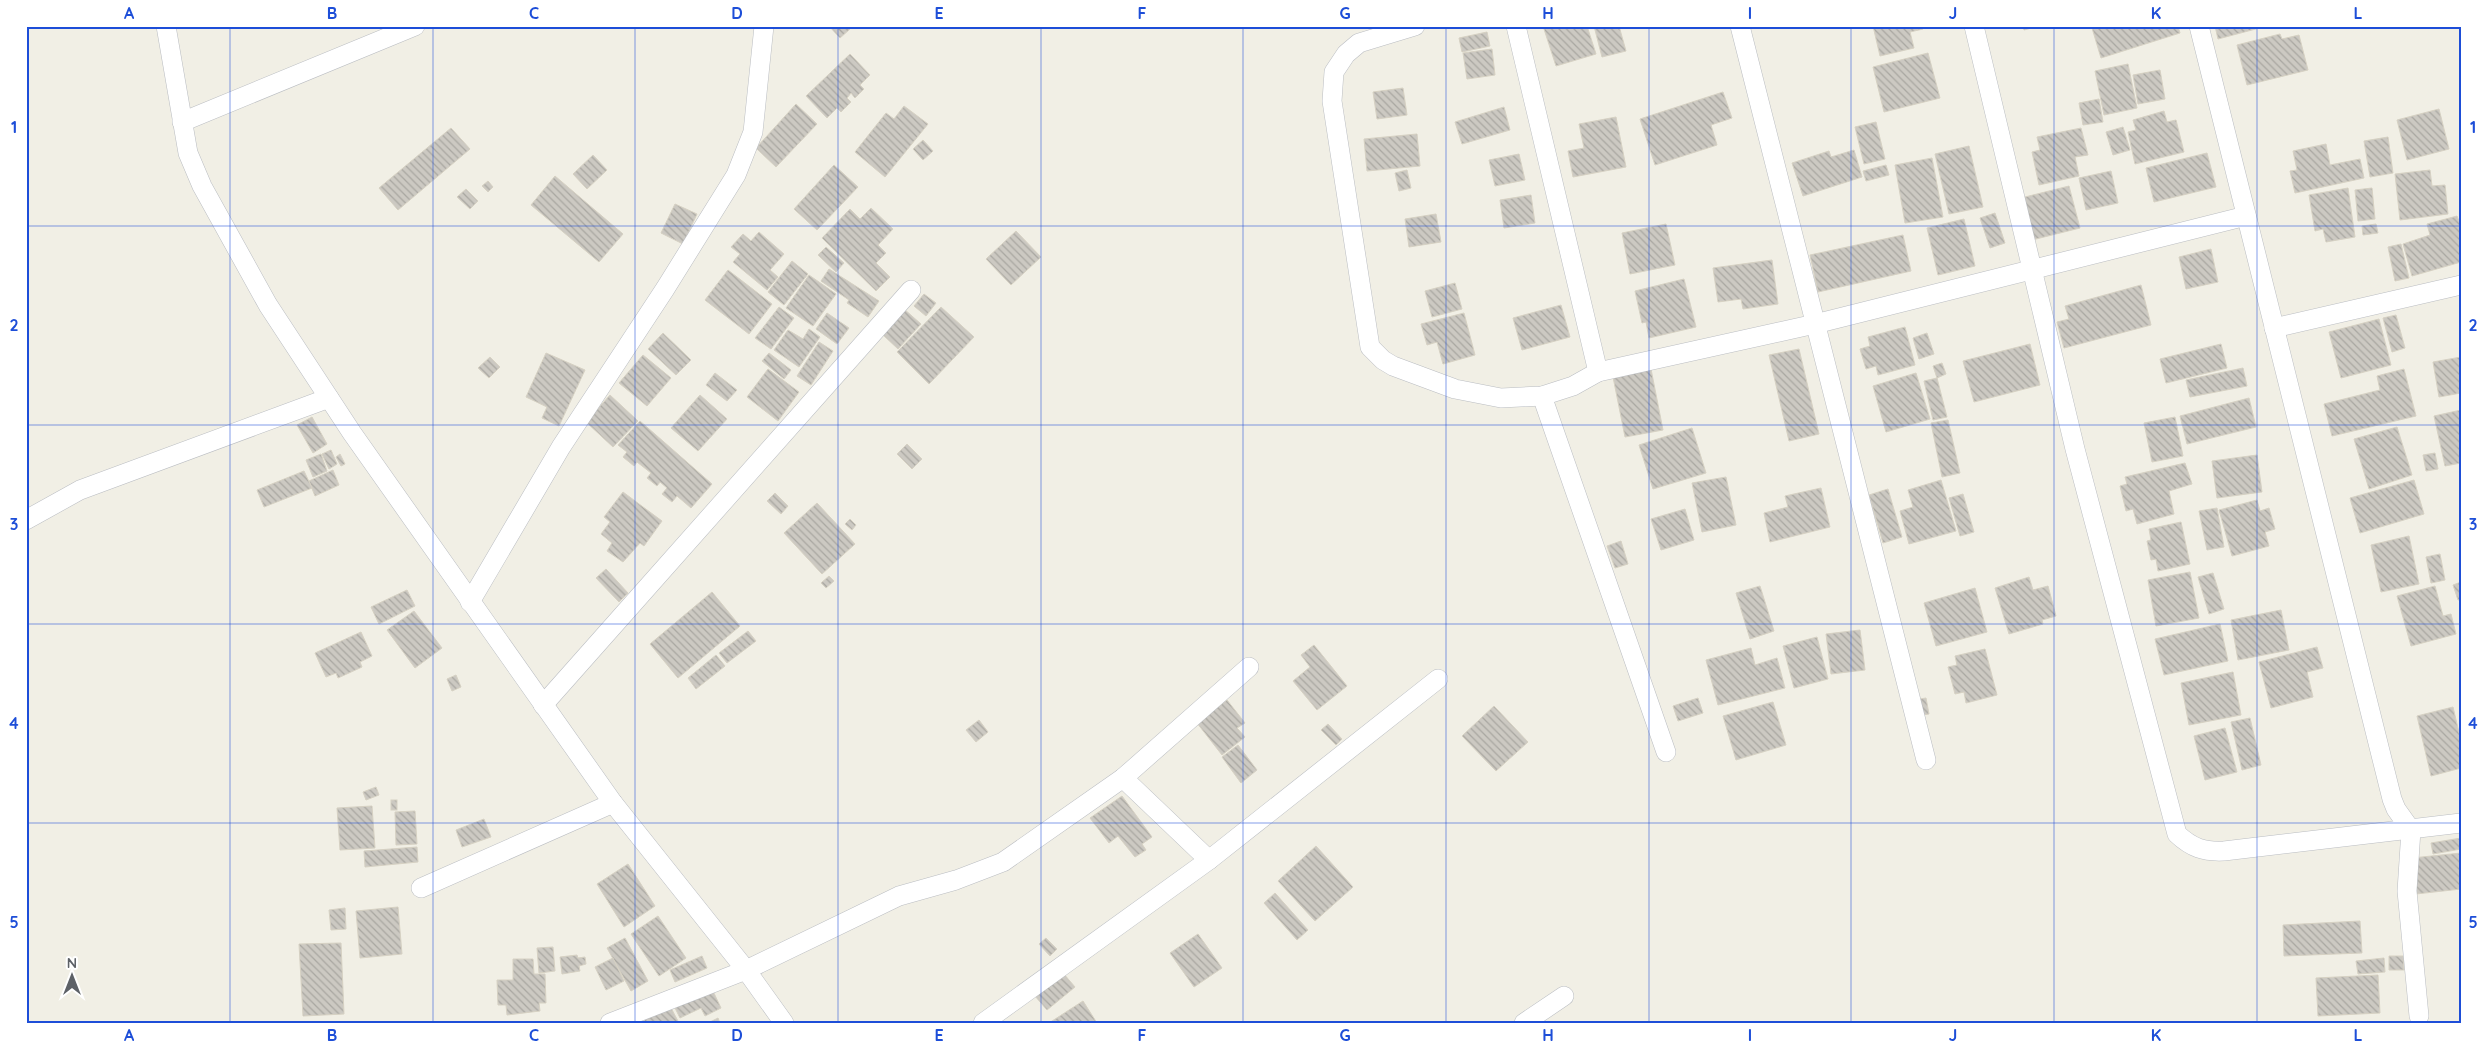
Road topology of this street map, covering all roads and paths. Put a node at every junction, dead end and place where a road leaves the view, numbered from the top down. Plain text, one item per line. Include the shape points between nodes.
1 (166, 26) edge
2 (416, 26) edge
3 (764, 26) edge
4 (1414, 26) edge
5 (1516, 26) edge
6 (1740, 26) edge
7 (1974, 26) edge
8 (2199, 26) edge
9 (182, 122) junction
10 (2246, 216) junction
11 (2033, 269) junction
12 (2461, 285) edge
13 (911, 290) dead end
14 (1815, 324) junction
15 (2274, 328) junction
16 (1598, 372) junction
17 (1542, 396) junction
18 (330, 398) junction
19 (26, 520) edge
20 (470, 602) junction
21 (1249, 667) dead end
22 (1438, 679) dead end
23 (544, 705) junction
24 (1666, 752) dead end
25 (1926, 760) dead end
26 (1123, 778) junction
27 (613, 803) junction
28 (2461, 823) edge
29 (2411, 830) junction
30 (1209, 860) junction
31 (420, 888) dead end
32 (746, 970) junction
33 (1564, 996) dead end
34 (2419, 1016) dead end
35 (610, 1023) edge
36 (784, 1023) edge
37 (983, 1023) edge
38 (1524, 1023) edge

1 - 9 street
2 - 9 street
3 - 20 street via 753,132 736,175 561,447
4 - 17 street via 1359,42 1334,72 1332,100 1370,347 1393,366 1455,389 1501,398
5 - 16 street
6 - 14 street
7 - 11 street
8 - 10 street
9 - 18 street via 188,153 202,186 268,305
10 - 11 street
10 - 15 street
11 - 14 street
11 - 29 street via 2075,449 2177,834 2188,845 2206,852
12 - 15 street
13 - 23 street
14 - 16 street
14 - 25 street
15 - 29 street via 2392,799
16 - 17 street via 1573,386
17 - 24 street
18 - 19 street via 80,490
18 - 20 street
20 - 23 street
21 - 26 street
22 - 30 street
23 - 27 street
26 - 30 street
26 - 32 street via 1003,862 956,880 899,896
27 - 31 street
27 - 32 street
28 - 29 street
29 - 34 street via 2407,891
30 - 37 street
32 - 35 street
32 - 36 street
33 - 38 street

